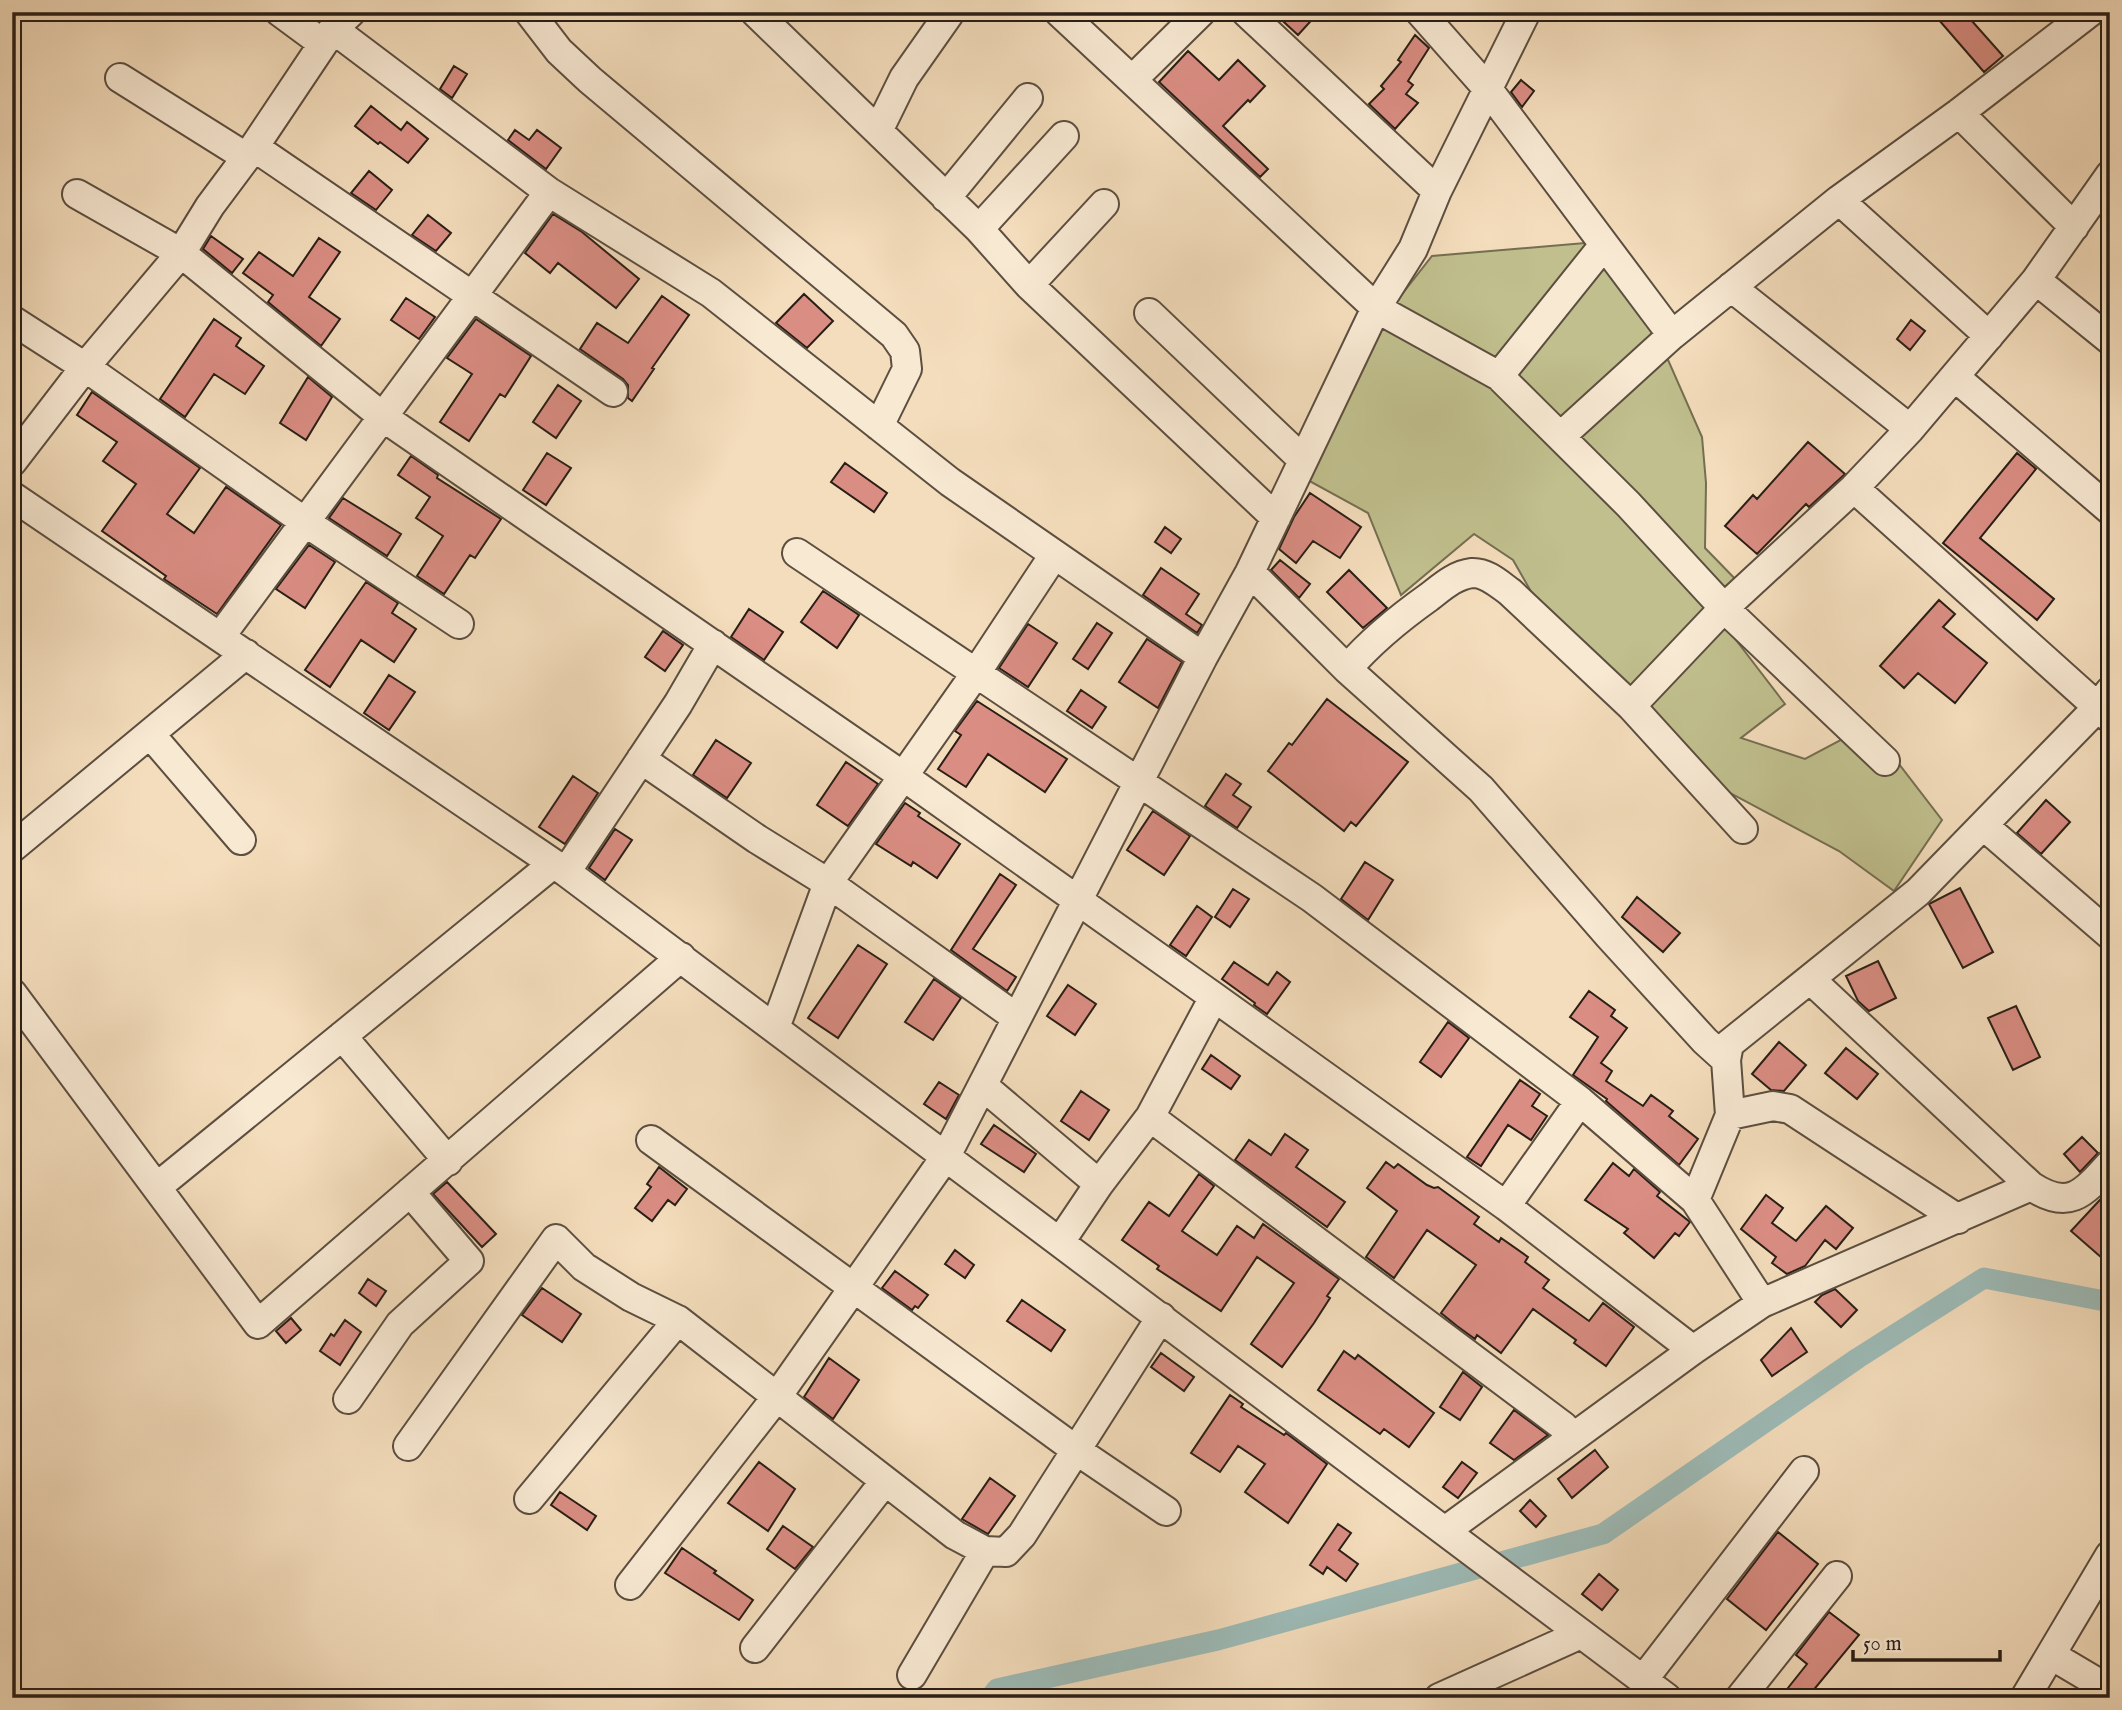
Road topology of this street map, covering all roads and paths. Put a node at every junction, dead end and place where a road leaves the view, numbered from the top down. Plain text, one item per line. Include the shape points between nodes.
1 (280, 12) edge
2 (529, 12) edge
3 (755, 12) edge
4 (1059, 12) edge
5 (1201, 12) edge
6 (1246, 12) edge
7 (1420, 12) edge
8 (1526, 12) edge
9 (2090, 12) edge
10 (949, 14) edge
11 (335, 28) edge
12 (120, 78) dead end
13 (1132, 80) junction
14 (1487, 88) junction
15 (1028, 98) dead end
16 (1959, 113) junction
17 (878, 131) junction
18 (1064, 136) dead end
19 (250, 152) junction
20 (2110, 175) edge
21 (1437, 191) junction
22 (549, 192) junction
23 (77, 194) dead end
24 (946, 198) junction
25 (1839, 200) junction
26 (1104, 204) dead end
27 (2074, 227) junction
28 (979, 229) junction
29 (1604, 244) junction
30 (181, 253) junction
31 (2036, 280) junction
32 (1029, 285) junction
33 (1731, 288) junction
34 (473, 296) junction
35 (1376, 308) junction
36 (1149, 313) dead end
37 (12, 320) edge
38 (1672, 335) junction
39 (1989, 336) junction
40 (2110, 340) edge
41 (85, 367) junction
42 (1499, 376) junction
43 (1955, 377) junction
44 (613, 392) dead end
45 (383, 417) junction
46 (879, 426) junction
47 (1910, 429) junction
48 (1561, 436) junction
49 (1303, 460) junction
50 (12, 462) edge
51 (1854, 488) junction
52 (12, 496) edge
53 (2110, 510) edge
54 (1276, 518) junction
55 (305, 522) junction
56 (797, 553) dead end
57 (1054, 555) junction
58 (1250, 572) junction
59 (1724, 608) junction
60 (459, 624) dead end
61 (220, 637) junction
62 (713, 644) junction
63 (246, 654) junction
64 (1203, 657) junction
65 (1347, 669) junction
66 (976, 673) junction
67 (1631, 706) junction
68 (2105, 706) edge
69 (150, 734) junction
70 (641, 759) junction
71 (1885, 761) dead end
72 (903, 776) junction
73 (1139, 781) junction
74 (1984, 826) junction
75 (1743, 829) dead end
76 (241, 841) dead end
77 (12, 848) edge
78 (559, 868) junction
79 (828, 883) junction
80 (1077, 901) junction
81 (2110, 935) edge
82 (681, 957) junction
83 (1810, 979) junction
84 (12, 993) edge
85 (1214, 997) junction
86 (1017, 1018) junction
87 (775, 1028) junction
88 (342, 1037) junction
89 (1726, 1060) junction
90 (983, 1086) junction
91 (1580, 1101) junction
92 (1730, 1115) junction
93 (1150, 1117) junction
94 (651, 1140) dead end
95 (946, 1156) junction
96 (447, 1161) junction
97 (2110, 1164) edge
98 (1099, 1184) junction
99 (2031, 1186) junction
100 (157, 1187) junction
101 (411, 1192) junction
102 (1695, 1200) junction
103 (1506, 1206) junction
104 (1958, 1219) junction
105 (1060, 1242) junction
106 (853, 1288) junction
107 (1762, 1303) junction
108 (1161, 1317) junction
109 (677, 1320) junction
110 (1693, 1350) junction
111 (776, 1398) junction
112 (348, 1399) dead end
113 (1573, 1437) junction
114 (408, 1446) dead end
115 (1076, 1450) junction
116 (1804, 1471) dead end
117 (885, 1481) junction
118 (529, 1499) dead end
119 (1167, 1511) dead end
120 (1451, 1535) junction
121 (985, 1552) junction
122 (2110, 1555) edge
123 (1837, 1576) dead end
124 (629, 1585) dead end
125 (1581, 1634) junction
126 (755, 1648) dead end
127 (2051, 1655) junction
128 (912, 1675) dead end
129 (1643, 1680) junction
130 (2110, 1690) edge
131 (1439, 1698) edge
132 (1667, 1698) edge
133 (1740, 1698) edge
134 (2025, 1698) edge

1 - 11 street
2 - 46 street via 559,51 590,80 894,335 905,351 907,369
3 - 17 street
4 - 13 street
5 - 13 street
6 - 21 street
7 - 14 street
8 - 14 street
9 - 16 street
10 - 17 street via 904,78
11 - 19 street
11 - 22 street
12 - 19 street
13 - 35 street
14 - 21 street
14 - 29 street
15 - 24 street
16 - 25 street
16 - 27 street
17 - 24 street
18 - 28 street
19 - 30 street
19 - 34 street
20 - 27 street
21 - 35 street via 1413,249
22 - 34 street
22 - 46 street via 711,293
23 - 30 street
24 - 28 street
25 - 33 street
25 - 39 street
26 - 32 street
27 - 31 street
28 - 32 street
29 - 38 street
29 - 42 street
30 - 41 street
30 - 45 street
31 - 39 street
31 - 40 street
32 - 54 street
33 - 38 street
33 - 47 street
34 - 44 street
34 - 45 street
35 - 42 street
35 - 49 street
36 - 49 street
37 - 41 street
38 - 48 street
39 - 43 street
41 - 50 street
41 - 55 street
42 - 48 street
43 - 47 street
43 - 53 street
45 - 55 street
45 - 62 street
46 - 57 street
47 - 51 street
48 - 59 street
49 - 54 street
51 - 59 street
51 - 68 street
52 - 61 street
54 - 58 street
55 - 60 street
55 - 61 street
56 - 66 street
57 - 64 street
57 - 66 street
58 - 64 street
58 - 65 street
59 - 67 street
59 - 71 street
61 - 63 street
62 - 70 street
62 - 72 street
63 - 69 street
63 - 78 street
64 - 73 street
65 - 67 street via 1388,626 1456,577 1474,573 1493,579 1510,592
65 - 89 street via 1481,789 1609,936
66 - 72 street
66 - 73 street
67 - 75 street
68 - 74 street
69 - 76 street
69 - 77 street
70 - 78 street
70 - 79 street
72 - 79 street
72 - 80 street
73 - 80 street
73 - 91 street via 1312,898
74 - 81 street
74 - 83 street via 1918,892
78 - 82 street
78 - 88 street
79 - 86 street
79 - 87 street
80 - 85 street
80 - 86 street
82 - 87 street
82 - 96 street
83 - 89 street via 1729,1044
83 - 99 street
84 - 100 street
85 - 93 street
85 - 103 street
86 - 90 street
87 - 95 street
88 - 96 street
88 - 100 street
89 - 92 street
90 - 95 street
90 - 98 street
91 - 102 street
91 - 103 street
92 - 102 street
92 - 104 street via 1773,1106 1790,1109
93 - 98 street
93 - 113 street
94 - 106 street
95 - 105 street
95 - 106 street
96 - 101 street
97 - 99 street via 2095,1181 2062,1200
98 - 105 street
99 - 104 street
100 - 101 street via 258,1324
101 - 112 street via 470,1261 400,1324
102 - 107 street
103 - 110 street
104 - 107 street
105 - 108 street
106 - 111 street
106 - 115 street
107 - 110 street
108 - 115 street
108 - 120 street
109 - 111 street
109 - 114 street via 584,1267 556,1239
109 - 118 street
110 - 113 street
111 - 117 street
111 - 124 street
113 - 120 street
115 - 119 street
115 - 121 street via 1022,1535 1006,1552
116 - 129 street
117 - 121 street via 955,1535
117 - 126 street
120 - 125 street
121 - 128 street
122 - 127 street
123 - 133 street
125 - 129 street
125 - 131 street
127 - 130 street
127 - 134 street
129 - 132 street

